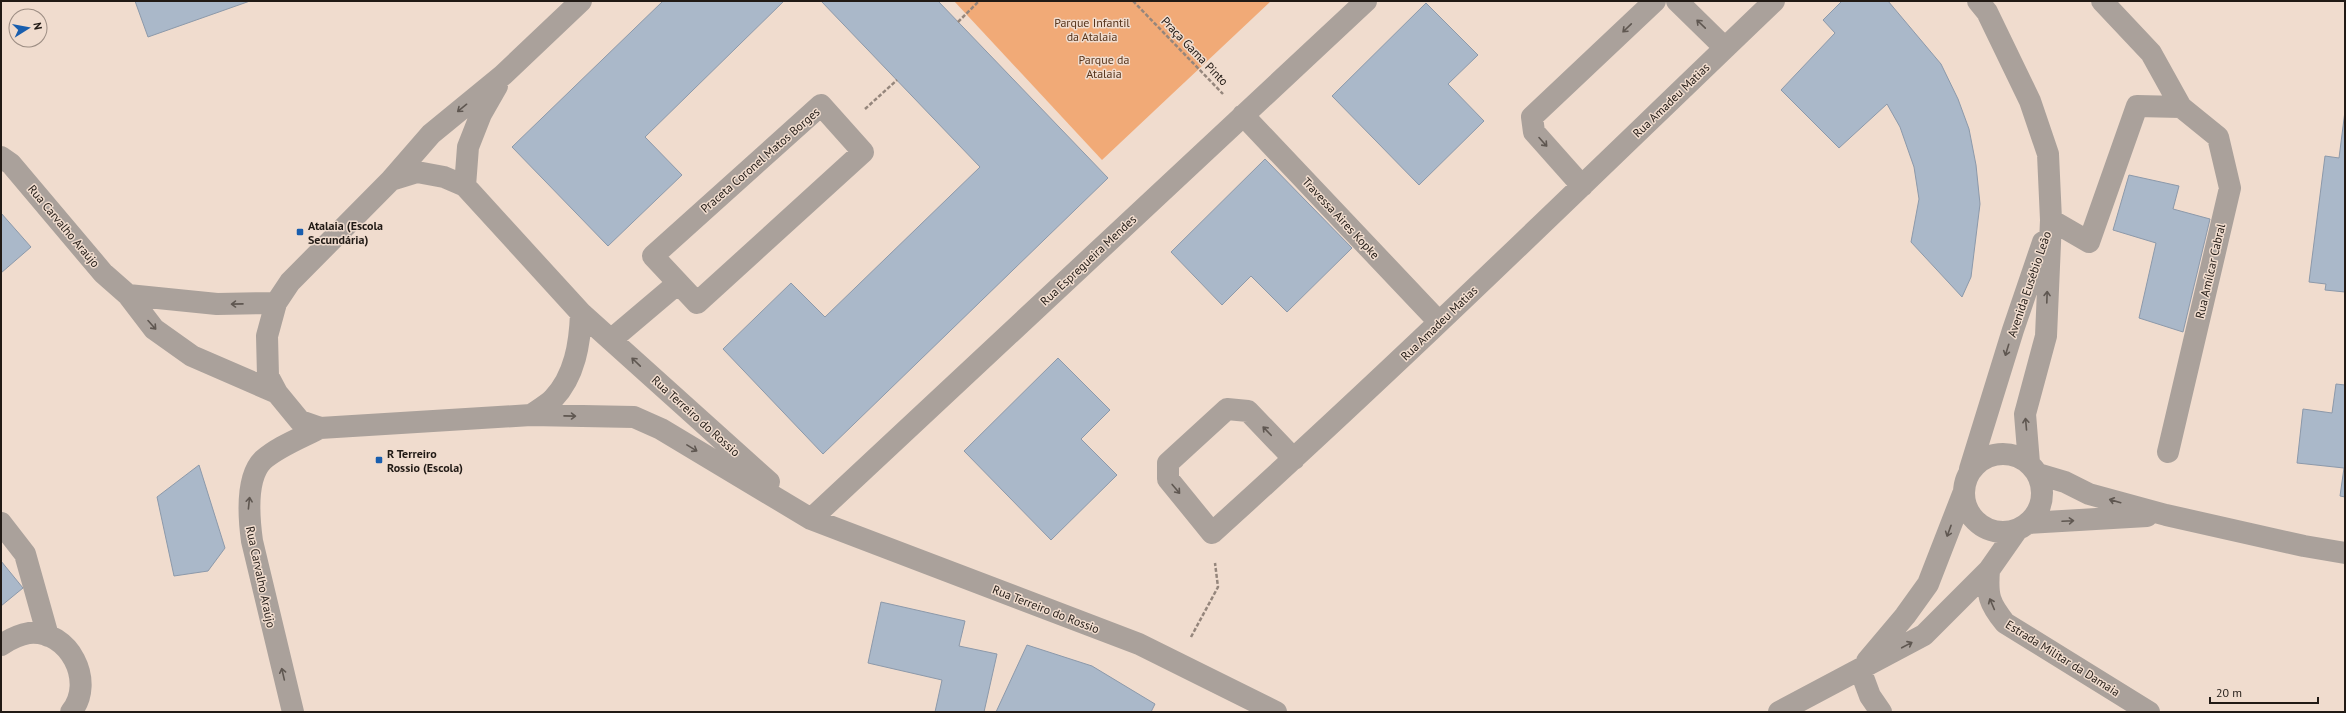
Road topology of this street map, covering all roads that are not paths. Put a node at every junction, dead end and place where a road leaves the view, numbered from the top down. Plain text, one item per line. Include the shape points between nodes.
1 (581, 1) edge
2 (1366, 1) edge
3 (1655, 1) edge
4 (1677, 1) edge
5 (1774, 1) edge
6 (1978, 1) edge
7 (2102, 1) edge
8 (1725, 48) junction
9 (503, 75) junction
10 (2181, 107) junction
11 (1243, 114) junction
12 (1, 157) edge
13 (390, 180) junction
14 (465, 186) junction
15 (1582, 186) junction
16 (2051, 220) junction
17 (677, 284) junction
18 (128, 295) junction
19 (276, 303) junction
20 (581, 313) junction
21 (1439, 322) junction
22 (612, 339) junction
23 (277, 393) junction
24 (531, 415) junction
25 (320, 428) junction
26 (2168, 452) dead end
27 (1294, 459) junction
28 (1970, 469) junction
29 (2033, 469) junction
30 (1963, 494) junction
31 (2166, 516) junction
32 (811, 519) junction
33 (1, 523) edge
34 (2023, 526) junction
35 (2345, 553) edge
36 (1989, 570) junction
37 (48, 636) junction
38 (1, 644) edge
39 (1860, 670) junction
40 (71, 712) edge
41 (292, 712) edge
42 (1276, 712) edge
43 (1778, 712) edge
44 (1881, 712) edge
45 (2149, 712) edge

1 - 9 street
2 - 11 street, Rua Espregueira Mendes
3 -> 15 street via 1532,118 1534,132
8 -> 4 street
5 - 8 street, Rua Amadeu Matias
6 - 16 street via 1987,12 2030,101 2048,154
7 - 10 street, Rua Amílcar Cabral via 2151,53
8 - 15 street, Rua Amadeu Matias
9 -> 13 street via 431,134
9 - 14 street via 481,114 468,148
10 - 16 street via 2137,106 2089,242
10 - 26 street, Rua Amílcar Cabral via 2218,137 2230,188
11 - 21 street, Travessa Aires Kopke
11 - 32 street, Rua Espregueira Mendes
12 - 18 street, Rua Carvalho Araújo via 11,164 103,273
13 - 14 street via 417,172 444,177
13 - 19 street via 290,282
14 - 20 street, Rua Terreiro do Rossio
15 - 21 street, Rua Amadeu Matias
16 -> 28 street, Avenida Eusébio Leão via 2013,330
29 -> 16 street, Avenida Eusébio Leão via 2025,414 2046,336
17 - 17 street, Praceta Coronel Matos Borges via 697,303 864,152 821,105 653,256
17 - 22 street
19 -> 18 street via 216,304
18 -> 23 street, Rua Carvalho Araújo via 154,329 192,356
19 - 23 street via 267,336 268,376
20 - 22 street, Rua Terreiro do Rossio
20 - 24 street via 580,340 570,374 553,399
21 - 27 street, Rua Amadeu Matias
32 -> 22 street, Rua Terreiro do Rossio via 679,403
23 - 25 street via 300,421
24 - 25 street, Rua Terreiro do Rossio
24 -> 32 street, Rua Terreiro do Rossio via 634,417 661,429
41 -> 25 street, Rua Carvalho Araújo via 252,541 248,513 251,485 262,461
27 -> 27 street, Rua Amadeu Matias via 1248,411 1227,409 1168,463 1168,479 1212,533
28 - 29 street via 1992,454 2005,453 2018,456
28 - 30 street
31 -> 29 street via 2089,494
29 - 34 street via 2042,487 2041,500 2037,513
30 - 34 street via 1965,507 1981,526 2005,533
30 -> 39 street via 1928,584
34 -> 31 street
31 - 35 street
32 - 42 street, Rua Terreiro do Rossio via 1139,644
33 - 37 street via 25,554
34 - 36 street
39 -> 36 street via 1924,635
45 -> 36 street, Estrada Militar da Damaia via 2005,623 1991,606 1988,589
37 - 38 street via 31,633 14,636
37 - 40 street via 61,643 71,653 78,666 81,680 79,695
39 - 43 street
39 - 44 street via 1870,696

